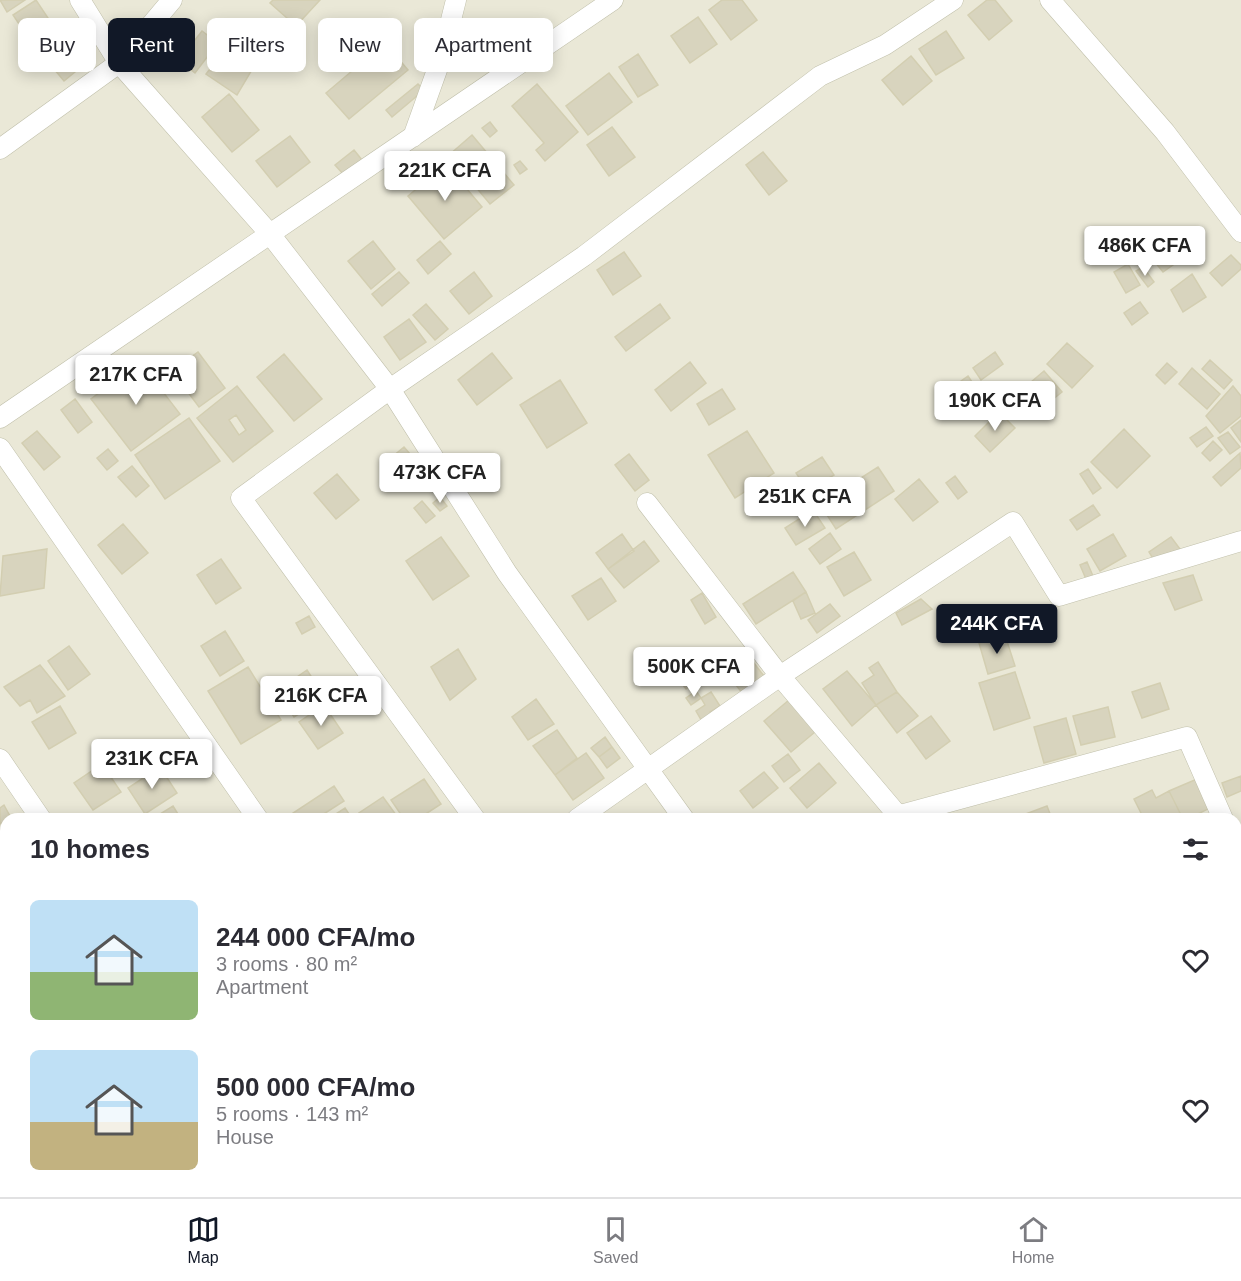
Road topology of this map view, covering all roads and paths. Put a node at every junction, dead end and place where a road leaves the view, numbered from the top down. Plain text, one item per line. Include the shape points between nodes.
1 (80, 0) edge
2 (172, 0) edge
3 (456, 0) edge
4 (613, 0) edge
5 (953, 0) edge
6 (1050, 0) edge
7 (157, 18) edge
8 (108, 45) edge
9 (108, 71) edge
10 (127, 72) edge
11 (413, 136) junction
12 (0, 149) edge
13 (1241, 232) edge
14 (270, 234) junction
15 (390, 389) junction
16 (0, 418) edge
17 (0, 448) edge
18 (647, 503) dead end
19 (1241, 540) edge
20 (780, 676) junction
21 (3, 770) edge
22 (649, 770) junction
23 (37, 813) edge
24 (254, 813) edge
25 (471, 813) edge
26 (586, 813) edge
27 (680, 813) edge
28 (895, 813) edge
29 (917, 813) edge
30 (1220, 813) edge

1 - 8 street
2 - 7 street
3 - 11 street via 442,56
4 - 11 street
5 - 15 street via 885,45 820,76 584,256
6 - 13 street via 1165,132
9 - 12 street
10 - 14 street
11 - 14 street
14 - 15 street
14 - 16 street
15 - 22 street via 507,573
15 - 25 street via 241,498
17 - 24 street
18 - 20 street
19 - 20 street via 1059,596 1013,522
20 - 22 street
20 - 28 street
21 - 23 street
22 - 26 street
22 - 27 street
29 - 30 street via 1186,737

